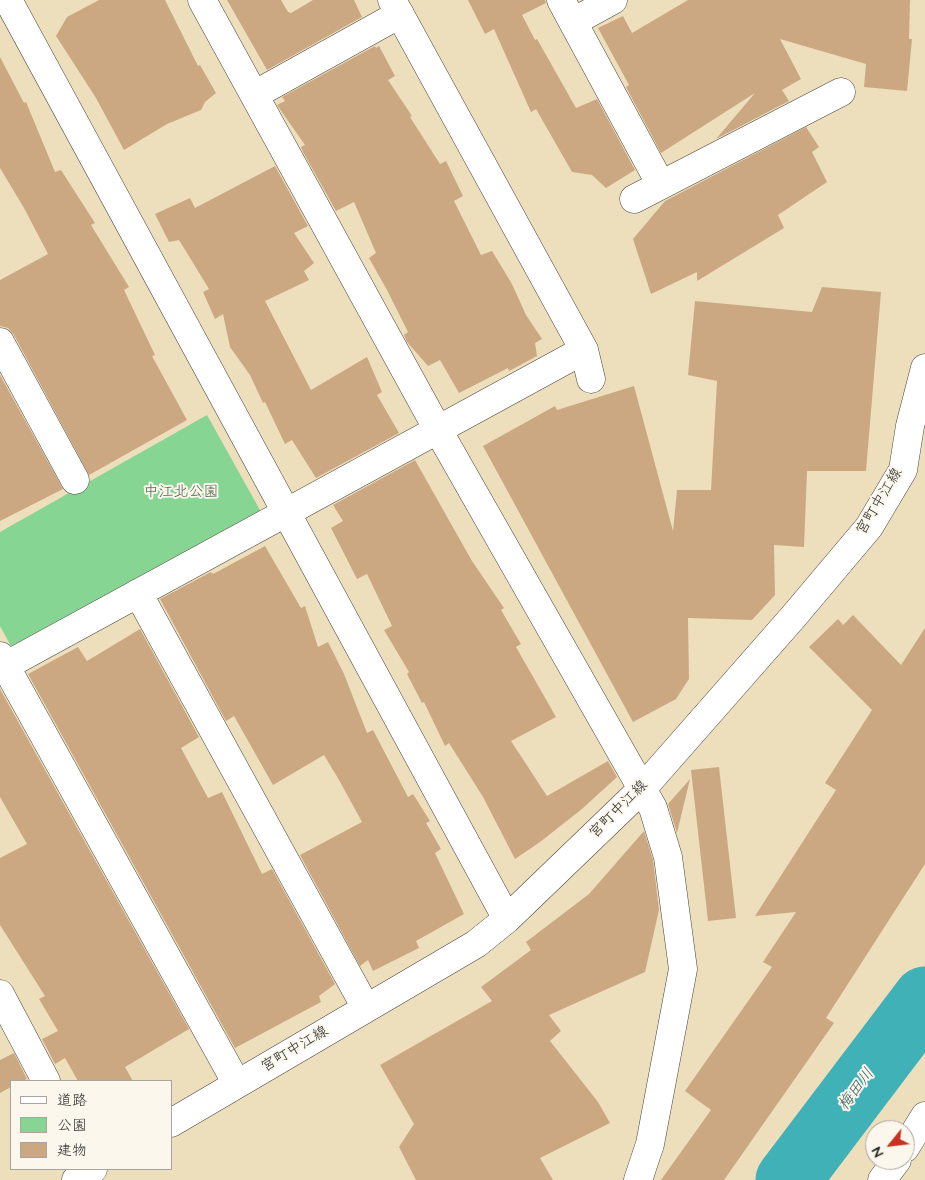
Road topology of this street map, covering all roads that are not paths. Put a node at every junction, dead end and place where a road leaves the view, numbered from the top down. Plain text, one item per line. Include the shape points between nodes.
1 (8, 0) edge
2 (202, 0) edge
3 (613, 0) edge
4 (396, 7) edge
5 (567, 11) edge
6 (841, 92) dead end
7 (254, 95) junction
8 (661, 185) junction
9 (634, 199) dead end
10 (0, 342) edge
11 (584, 350) junction
12 (925, 363) edge
13 (591, 379) dead end
14 (438, 430) junction
15 (75, 480) dead end
16 (286, 512) junction
17 (138, 593) junction
18 (3, 661) edge
19 (642, 788) junction
20 (507, 919) junction
21 (0, 994) edge
22 (366, 1008) junction
23 (45, 1080) edge
24 (237, 1084) junction
25 (925, 1116) edge
26 (172, 1122) edge
27 (915, 1132) edge
28 (91, 1170) edge
29 (76, 1180) edge
30 (638, 1180) edge

1 - 16 street
2 - 7 street
3 - 5 street
4 - 7 street
4 - 11 street
5 - 8 street
6 - 8 street
7 - 14 street
8 - 9 street
10 - 15 street
11 - 13 street
11 - 14 street
12 - 19 street, 宮町中江線 via 903,470 869,526
14 - 16 street
14 - 19 street
16 - 17 street
16 - 20 street
17 - 18 street
17 - 22 street
18 - 24 street
19 - 20 street, 宮町中江線
19 - 30 street via 653,808 668,857 683,969 650,1144
20 - 22 street, 宮町中江線 via 476,944
21 - 23 street
22 - 24 street, 宮町中江線
24 - 26 street, 宮町中江線
25 - 27 street
28 - 29 street

